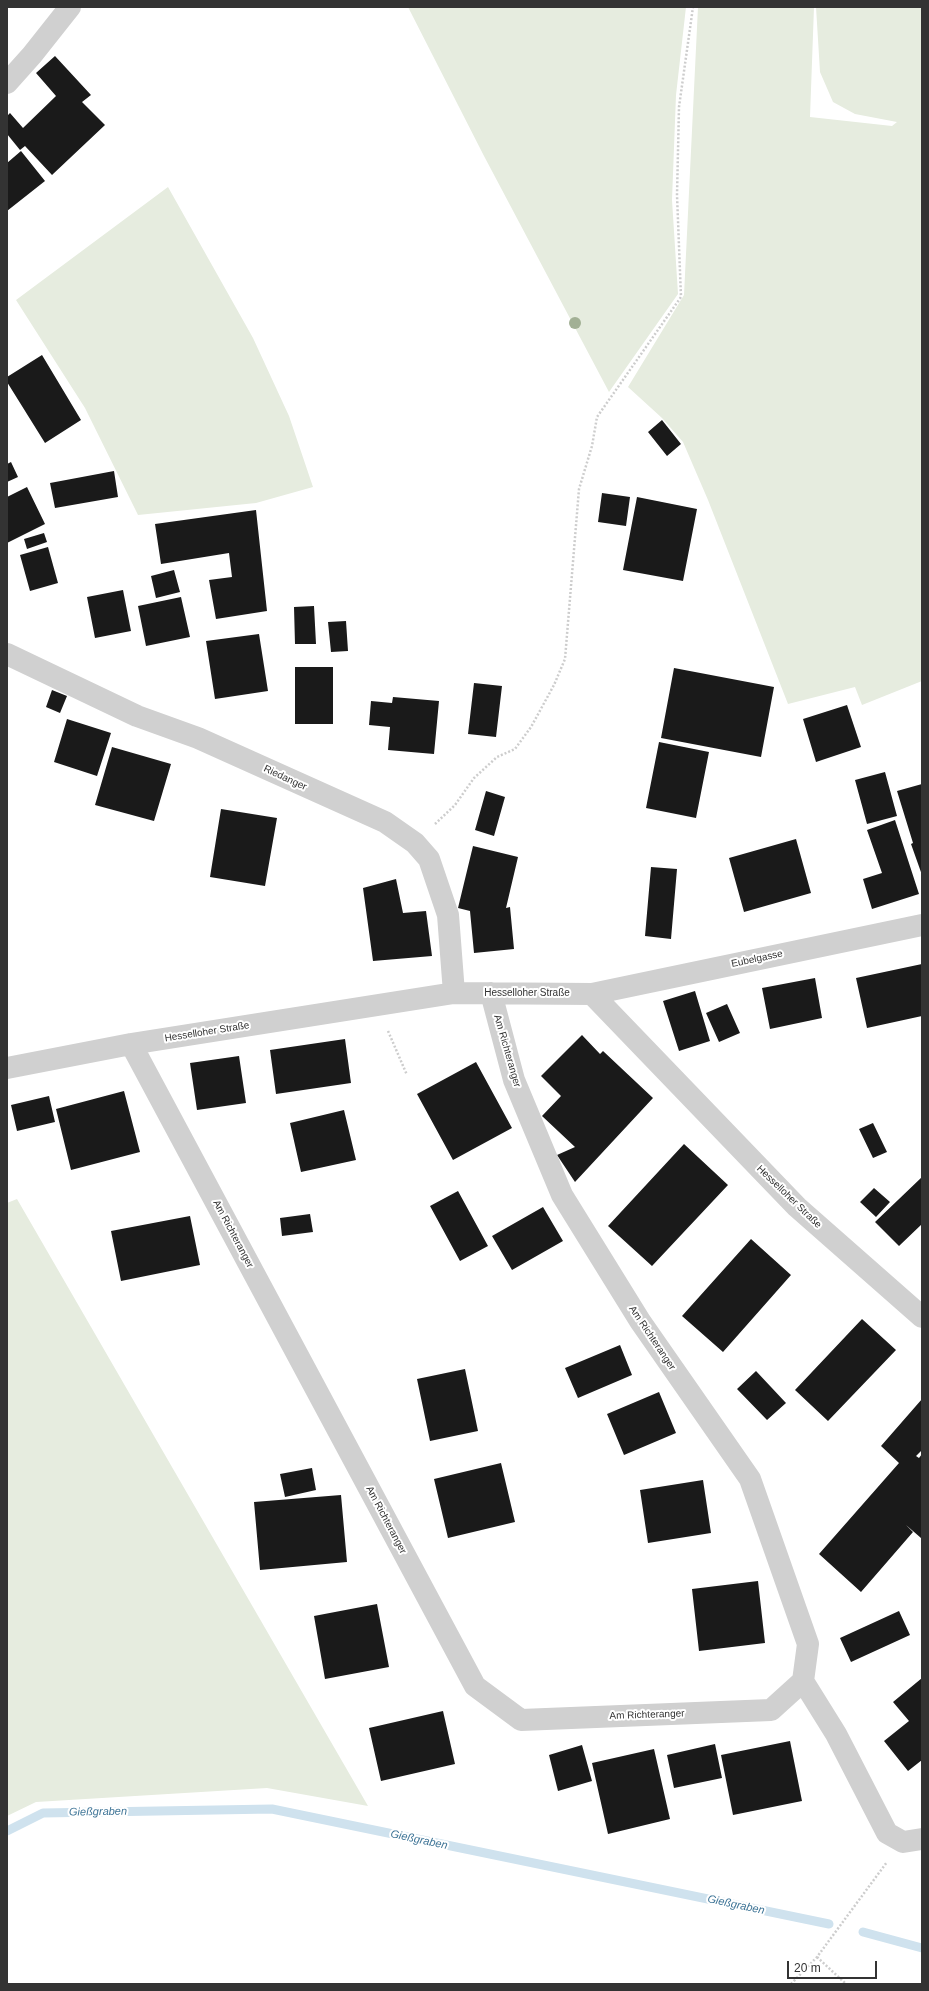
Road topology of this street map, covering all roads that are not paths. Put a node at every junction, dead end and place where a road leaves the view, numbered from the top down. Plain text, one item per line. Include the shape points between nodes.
1 (70, 7) edge
2 (7, 83) edge
3 (7, 654) edge
4 (922, 925) edge
5 (454, 993) junction
6 (491, 993) junction
7 (592, 994) junction
8 (131, 1044) junction
9 (7, 1068) edge
10 (922, 1317) edge
11 (803, 1681) junction
12 (912, 1840) edge

1 - 2 street
3 - 5 street, Riedanger via 137,716 198,738 385,822 415,844 429,859 448,915
4 - 7 street, Eubelgasse
5 - 6 street, Hesselloher Straße
5 - 8 street, Hesselloher Straße
6 - 7 street, Hesselloher Straße
6 - 11 street, Am Richteranger via 514,1080 562,1195 640,1321 750,1479 808,1644
7 - 10 street, Hesselloher Straße via 797,1207
8 - 9 street, Hesselloher Straße
8 - 11 street, Am Richteranger via 475,1686 521,1720 771,1710
11 - 12 street via 836,1734 887,1833

